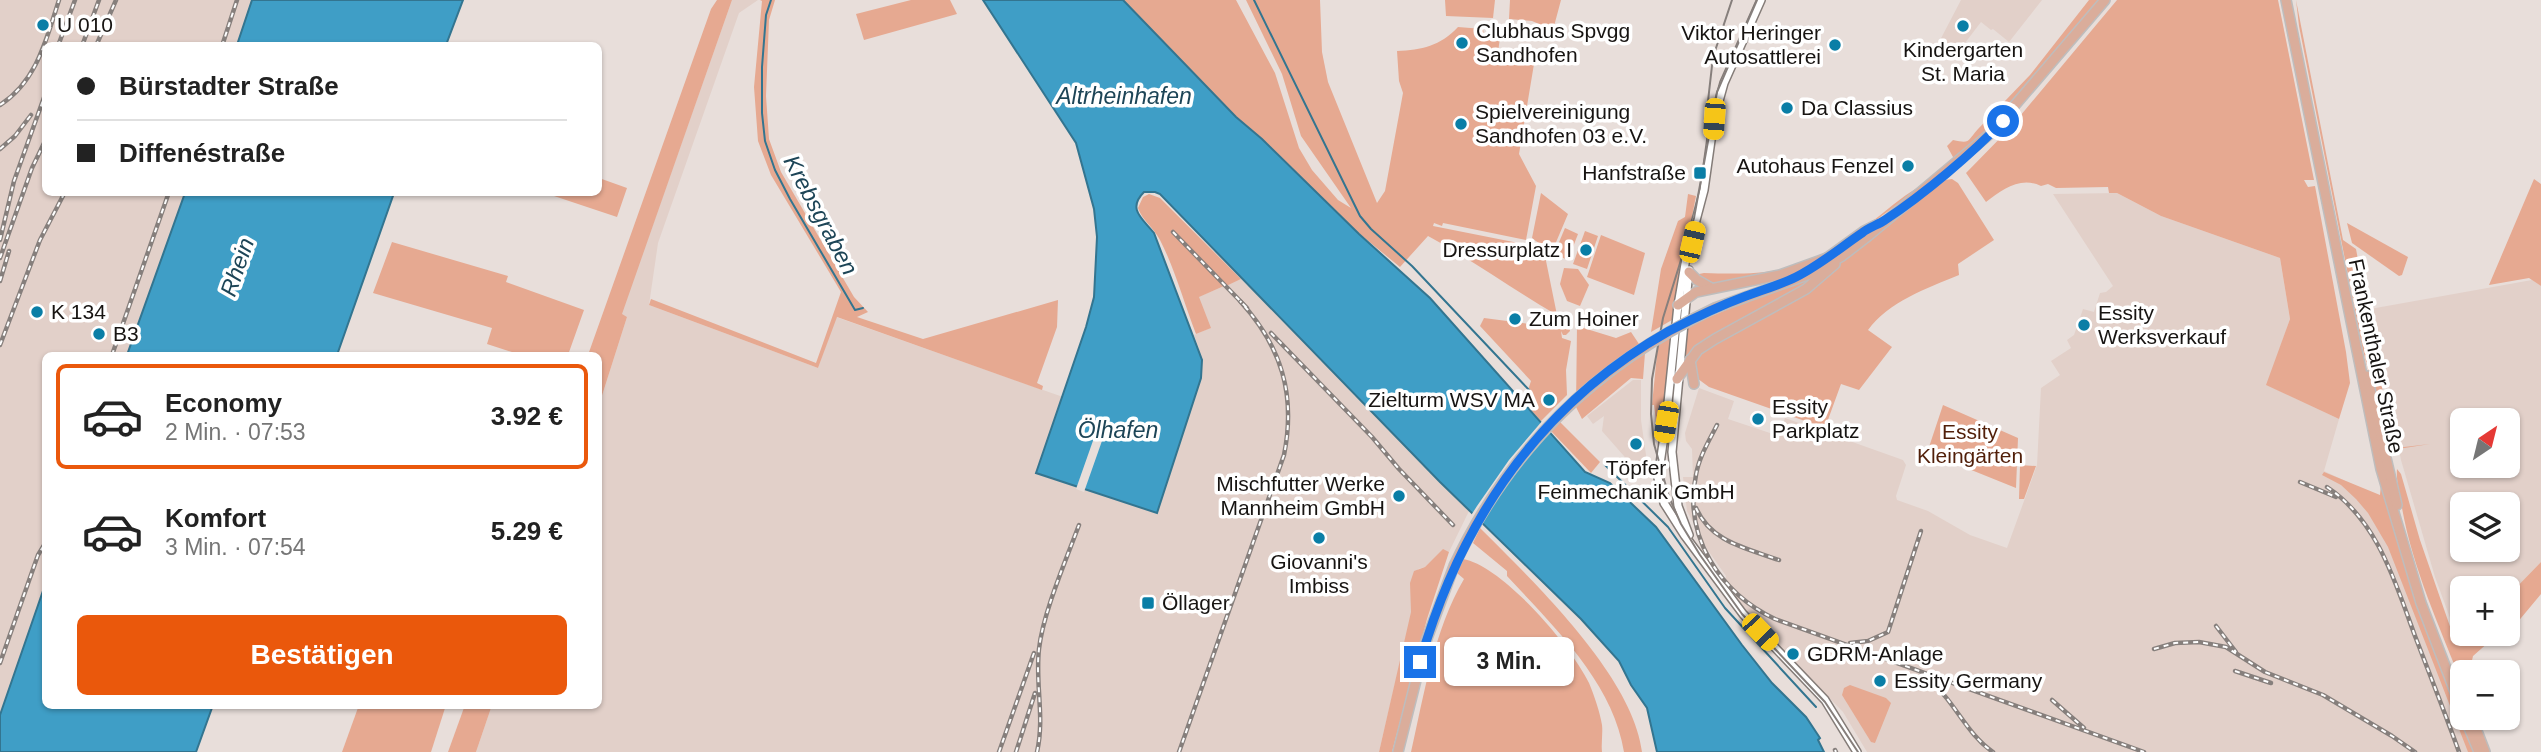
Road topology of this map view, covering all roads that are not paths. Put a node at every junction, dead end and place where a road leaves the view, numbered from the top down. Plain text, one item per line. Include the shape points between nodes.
1 (1761, 0) edge
2 (2105, 0) edge
3 (2286, 0) edge
4 (2293, 0) edge
5 (1884, 221) junction
6 (1692, 242) junction
7 (1842, 256) junction
8 (1827, 258) junction
9 (1689, 272) junction
10 (1794, 278) junction
11 (1711, 288) junction
12 (1682, 301) junction
13 (1690, 360) junction
14 (1673, 378) junction
15 (1694, 384) dead end
16 (2384, 459) junction
17 (1700, 555) junction
18 (2450, 661) edge
19 (2450, 679) edge
20 (2470, 730) edge
21 (2477, 730) edge
22 (1398, 752) edge
23 (1857, 752) edge
24 (2479, 752) edge
25 (2485, 752) edge

1 - 6 street via 1721,93
2 - 5 main road via 1991,133
3 - 16 main road, Frankenthaler Straße
4 - 16 main road, Frankenthaler Straße
5 - 7 main road
5 - 8 main road
6 - 9 street
6 - 12 street
7 - 10 main road
7 - 13 main road via 1807,289 1715,338
8 - 10 main road
8 - 11 main road via 1780,275
9 - 11 main road
9 - 12 street
10 - 22 main road, bridge via 1715,308 1666,333 1618,364 1547,426 1502,481 1454,566 1425,644
11 - 12 main road
12 - 14 street
13 - 14 main road
13 - 15 main road
14 - 17 street via 1674,484 1681,519
14 - 17 street via 1657,471 1659,489
16 - 18 main road, Frankenthaler Straße via 2410,553
16 - 19 main road, Frankenthaler Straße via 2399,534
17 - 23 street via 1743,614 1825,700
20 - 24 main road
21 - 25 main road

